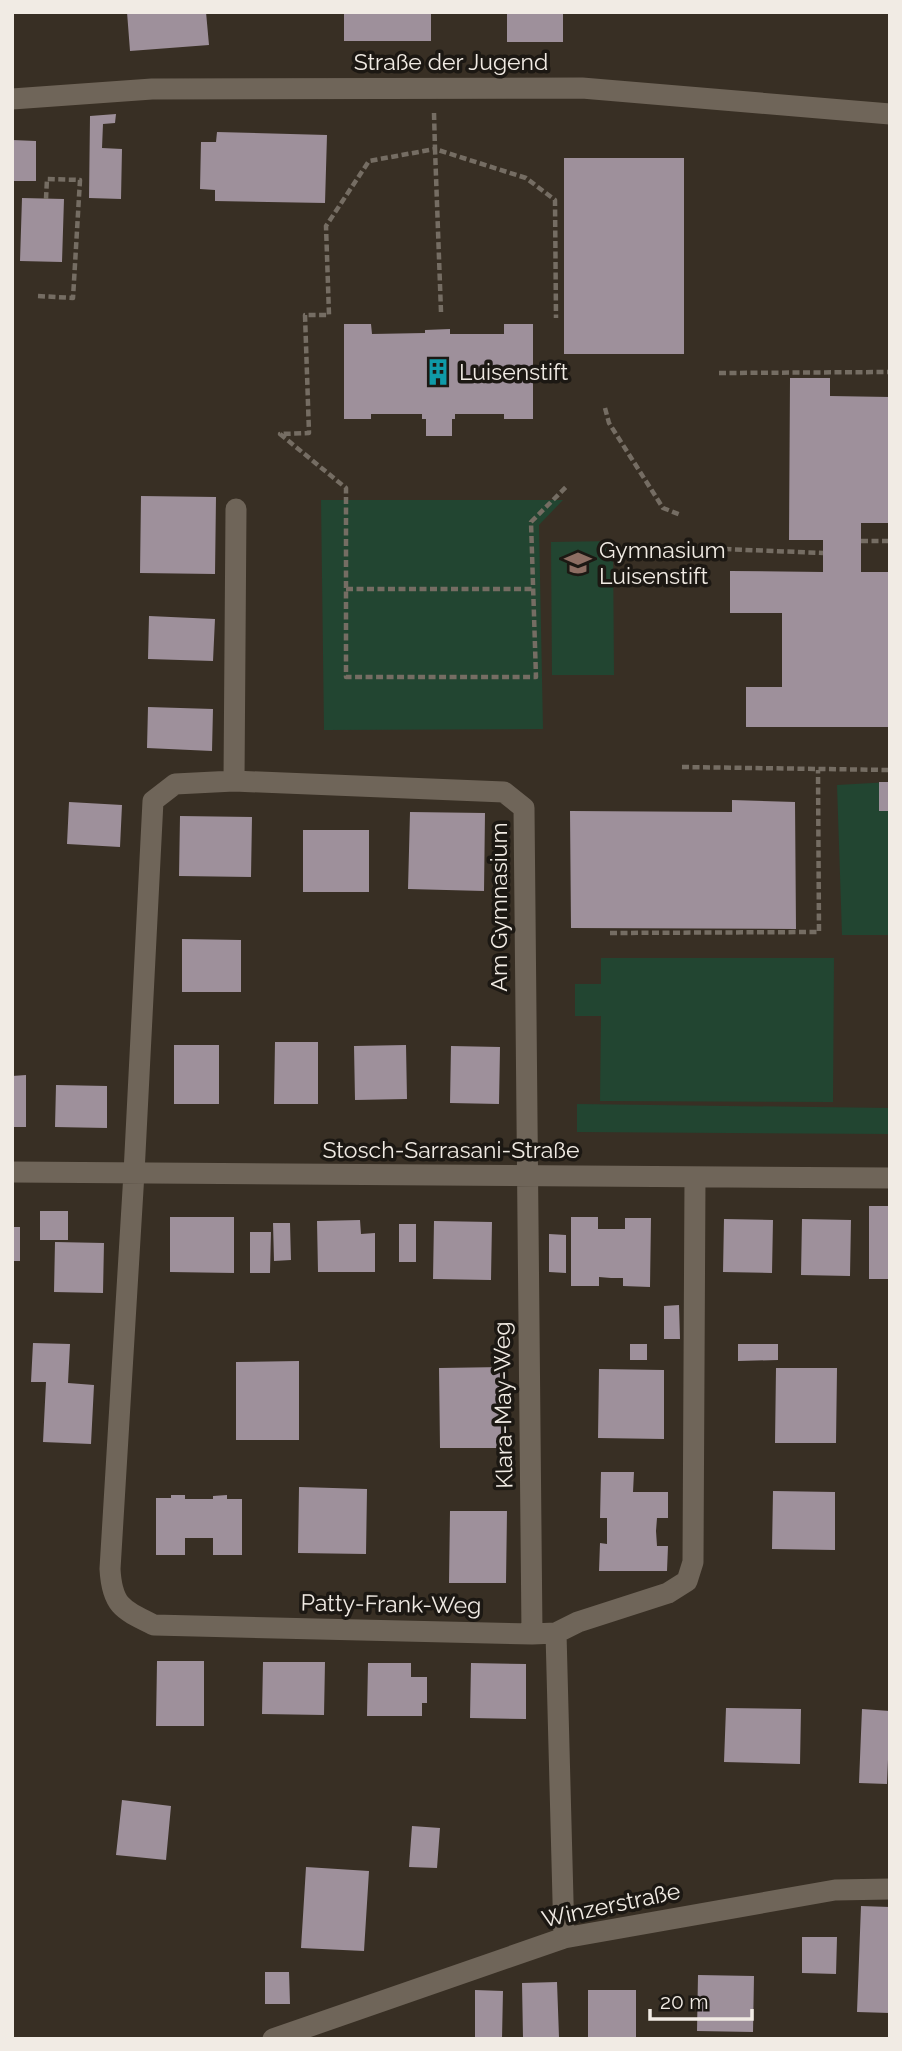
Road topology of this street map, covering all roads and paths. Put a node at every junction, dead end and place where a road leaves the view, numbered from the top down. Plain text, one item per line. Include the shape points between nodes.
1 (433, 88) junction
2 (12, 99) edge
3 (890, 114) edge
4 (435, 149) junction
5 (46, 199) dead end
6 (38, 296) dead end
7 (441, 312) dead end
8 (555, 318) dead end
9 (890, 372) edge
10 (719, 373) dead end
11 (605, 408) dead end
12 (566, 486) dead end
13 (236, 509) dead end
14 (681, 515) dead end
15 (861, 541) dead end
16 (890, 541) edge
17 (672, 547) dead end
18 (823, 553) dead end
19 (346, 589) junction
20 (533, 589) junction
21 (682, 767) dead end
22 (890, 769) edge
23 (818, 770) junction
24 (234, 781) junction
25 (610, 933) dead end
26 (12, 1172) edge
27 (134, 1173) junction
28 (526, 1177) junction
29 (695, 1178) junction
30 (890, 1178) edge
31 (556, 1633) junction
32 (531, 1634) junction
33 (890, 1889) edge
34 (564, 1938) junction
35 (273, 2039) edge

1 - 2 street, Straße der Jugend via 152,89
1 - 3 street, Straße der Jugend via 582,88
1 - 4 path
4 - 7 path
4 - 8 path via 526,178 555,200
4 - 19 path via 369,161 326,226 329,315 305,315 309,433 280,434 346,488
5 - 6 path via 47,179 80,180 74,298
9 - 10 path
11 - 14 path via 609,423 663,508
12 - 20 path via 531,522
13 - 24 street
15 - 16 path
17 - 18 path
19 - 20 path
19 - 20 path via 346,677 536,677
21 - 23 path
22 - 23 path
23 - 25 path via 819,932
24 - 27 street, Am Gymnasium via 175,785 153,802
24 - 28 street, Am Gymnasium via 504,792 524,808
26 - 27 street, Stosch-Sarrasani-Straße
27 - 28 street, Stosch-Sarrasani-Straße
27 - 32 street, Patty-Frank-Weg via 110,1569 111,1591 126,1612 154,1625
28 - 29 street, Stosch-Sarrasani-Straße
28 - 32 street, Klara-May-Weg
29 - 30 street, Stosch-Sarrasani-Straße
29 - 31 street, Patty-Frank-Weg via 693,1562 687,1581 668,1593
31 - 32 street, Patty-Frank-Weg
31 - 34 street
33 - 34 street, Winzerstraße via 835,1890
34 - 35 street, Winzerstraße

